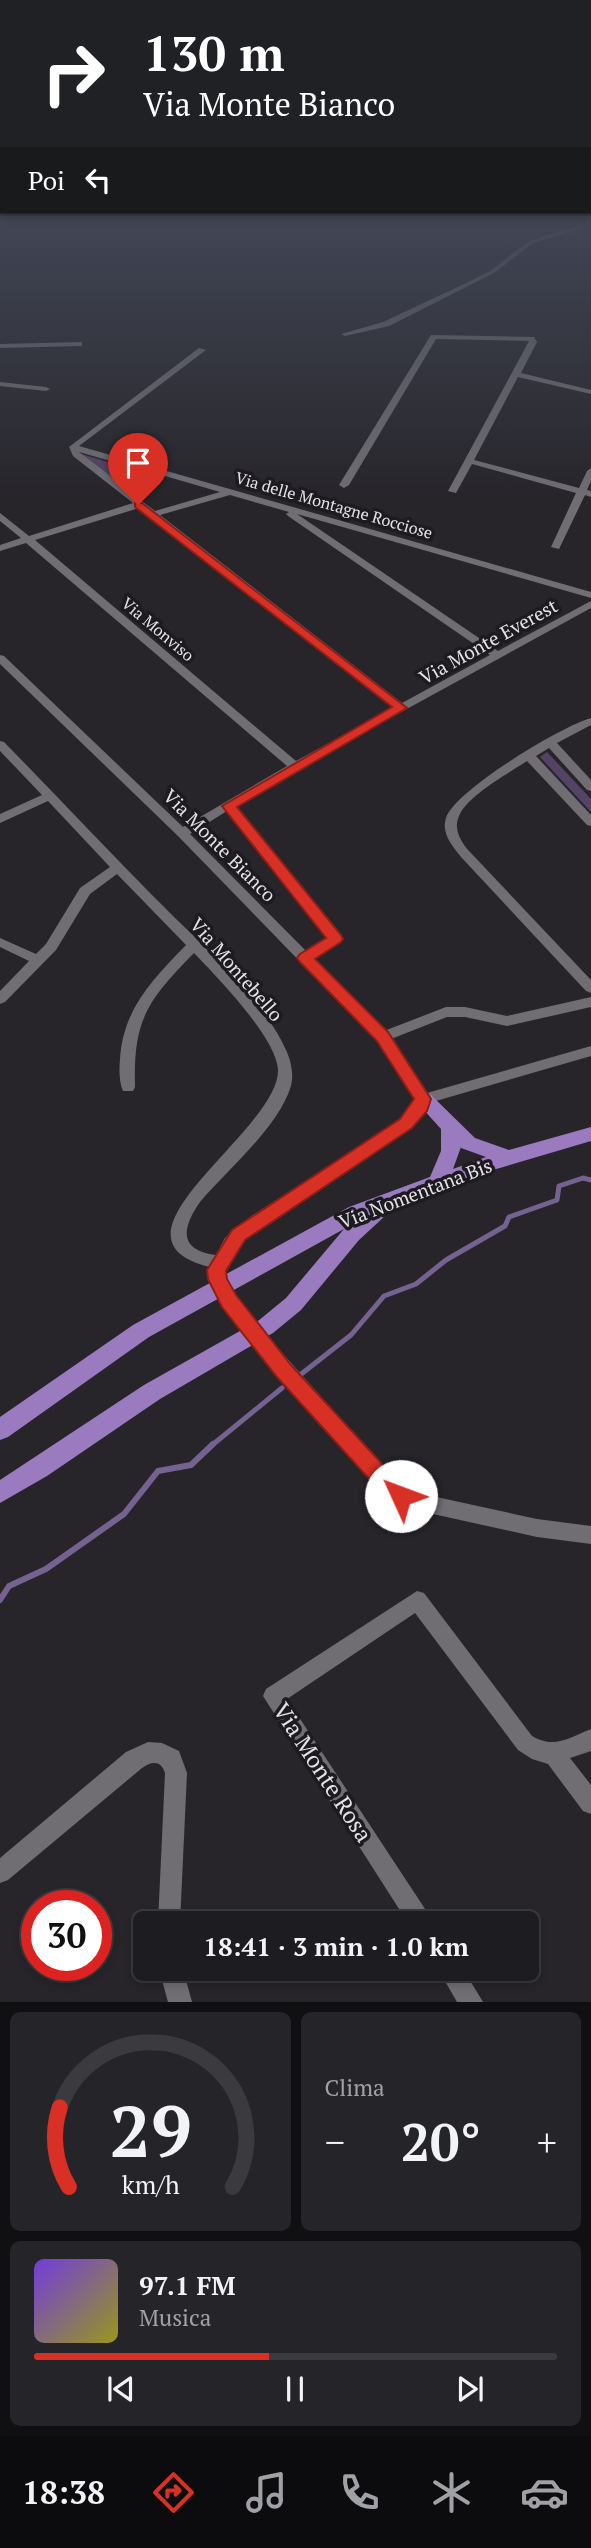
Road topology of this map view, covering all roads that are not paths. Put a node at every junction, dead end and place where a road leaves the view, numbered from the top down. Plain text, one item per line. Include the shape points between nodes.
1 (408, 313) edge
2 (345, 334) dead end
3 (79, 344) dead end
4 (0, 347) edge
5 (202, 350) dead end
6 (516, 374) junction
7 (0, 384) edge
8 (46, 389) dead end
9 (591, 392) edge
10 (73, 448) junction
11 (468, 461) junction
12 (147, 468) junction
13 (591, 471) edge
14 (344, 485) dead end
15 (115, 486) junction
16 (453, 491) dead end
17 (231, 492) junction
18 (587, 493) edge
19 (138, 505) junction
20 (280, 507) junction
21 (151, 515) junction
22 (0, 516) edge
23 (28, 540) junction
24 (556, 547) dead end
25 (0, 548) edge
26 (591, 595) edge
27 (591, 604) edge
28 (498, 656) junction
29 (0, 658) edge
30 (401, 708) junction
31 (591, 721) edge
32 (551, 743) junction
33 (0, 744) edge
34 (530, 757) junction
35 (295, 766) junction
36 (591, 787) edge
37 (50, 796) junction
38 (229, 806) junction
39 (0, 819) edge
40 (591, 822) edge
41 (182, 833) junction
42 (118, 867) junction
43 (0, 942) edge
44 (193, 946) junction
45 (305, 958) junction
46 (38, 960) junction
47 (591, 988) edge
48 (0, 999) edge
49 (591, 1002) edge
50 (382, 1037) junction
51 (591, 1051) edge
52 (128, 1087) dead end
53 (423, 1099) junction
54 (451, 1128) junction
55 (591, 1134) edge
56 (509, 1158) junction
57 (438, 1182) junction
58 (391, 1200) junction
59 (221, 1262) junction
60 (255, 1334) junction
61 (0, 1430) edge
62 (0, 1492) edge
63 (591, 1535) edge
64 (591, 1740) edge
65 (554, 1754) junction
66 (591, 1802) edge
67 (0, 1872) edge
68 (170, 1911) edge
69 (413, 1911) edge
70 (174, 1981) edge
71 (458, 1981) edge
72 (180, 2002) edge
73 (471, 2002) edge

1 - 2 street
3 - 4 street
5 - 10 street
6 - 9 street
6 - 11 street
6 - 14 street via 533,341 434,337
7 - 8 street
10 - 12 street, Via delle Montagne Rocciose
10 - 15 street
11 - 16 street
11 - 18 street
12 - 15 street
12 - 17 street, Via delle Montagne Rocciose
13 - 18 street
15 - 19 street
17 - 20 street, Via delle Montagne Rocciose
17 - 21 street
18 - 24 street
19 - 21 street
19 - 23 street
20 - 26 street, Via delle Montagne Rocciose
20 - 28 street
21 - 30 street
22 - 23 street, Via Monviso
23 - 25 street
23 - 35 street, Via Monviso
27 - 28 street, Via Monte Everest
28 - 30 street, Via Monte Everest
29 - 41 street, Via Monte Bianco
30 - 35 street, Via Monte Everest
31 - 32 street
32 - 34 street
32 - 36 street
33 - 37 street, Via Montebello
34 - 40 street
34 - 47 street via 459,804 452,818 453,836
35 - 38 street, Via Monte Everest
37 - 39 street
37 - 42 street, Via Montebello
38 - 41 street, Via Monte Everest
38 - 45 street via 335,939
41 - 45 street, Via Monte Bianco
42 - 44 street, Via Montebello
42 - 46 street via 85,891
43 - 46 street
44 - 52 street via 139,1008 127,1041
44 - 59 street, Via Montebello via 263,1026 280,1052 285,1071 268,1114 189,1205 179,1223 180,1241 189,1254
45 - 50 street, Via Monte Bianco
46 - 48 street
49 - 50 street via 507,1021 446,1012
50 - 53 street, Via Monte Bianco
51 - 53 street
53 - 54 main road
53 - 59 street via 406,1123 239,1235
54 - 56 main road via 473,1146
54 - 57 main road via 451,1151
55 - 56 main road, Via Nomentana Bis
56 - 57 main road, Via Nomentana Bis
57 - 58 main road, Via Nomentana Bis
58 - 60 main road via 349,1236 313,1284
58 - 61 main road, Via Nomentana Bis via 356,1213 141,1331
59 - 60 street via 216,1270 222,1290
60 - 62 main road via 148,1394
60 - 63 street via 401,1496 537,1528
64 - 65 street
65 - 66 street
65 - 69 street, Via Monte Rosa via 525,1744 417,1600 273,1696
67 - 68 street via 134,1760 159,1752 171,1759 176,1773
70 - 72 street
71 - 73 street

